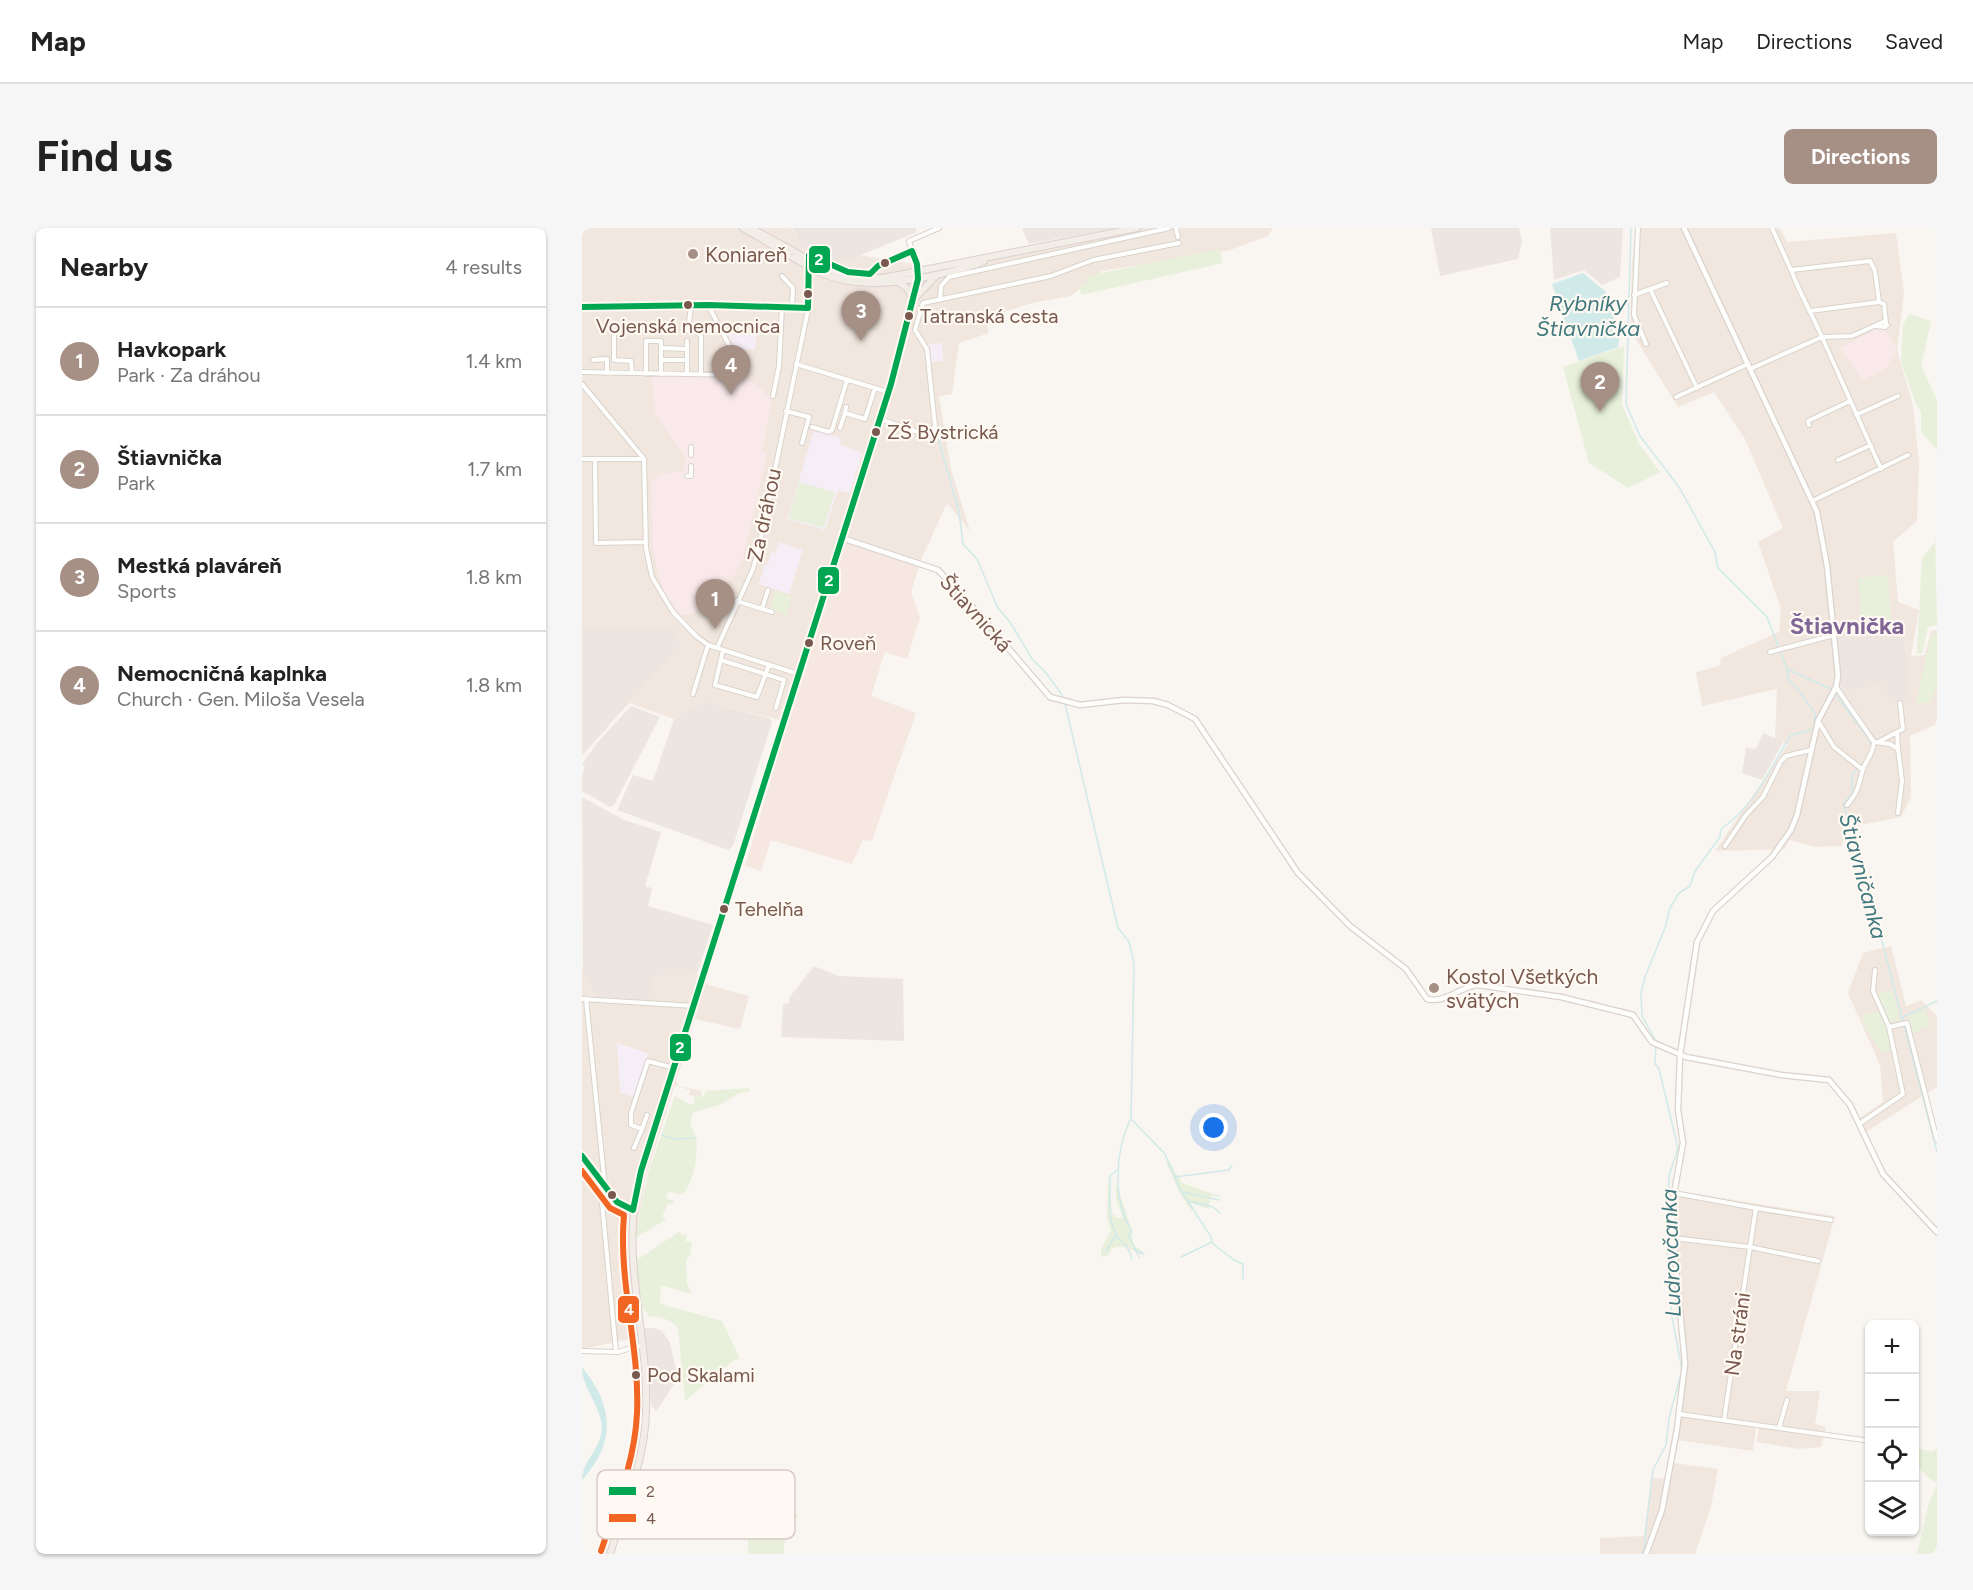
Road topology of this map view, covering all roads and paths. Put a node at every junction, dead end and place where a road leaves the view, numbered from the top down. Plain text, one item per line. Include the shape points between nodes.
1 (743, 228) edge
2 (751, 228) edge
3 (939, 228) edge
4 (1137, 228) edge
5 (1169, 228) edge
6 (1176, 228) edge
7 (1638, 228) edge
8 (1684, 228) edge
9 (1772, 228) edge
10 (1178, 237) dead end
11 (1179, 243) dead end
12 (912, 251) junction
13 (793, 254) junction
14 (987, 259) junction
15 (816, 267) junction
16 (1791, 270) junction
17 (939, 274) junction
18 (918, 275) junction
19 (782, 276) dead end
20 (899, 282) junction
21 (1667, 284) dead end
22 (1651, 291) junction
23 (1634, 295) junction
24 (940, 300) junction
25 (913, 301) junction
26 (1879, 302) junction
27 (691, 305) junction
28 (708, 305) junction
29 (582, 307) edge
30 (782, 307) junction
31 (792, 308) junction
32 (808, 308) junction
33 (1810, 311) junction
34 (688, 324) junction
35 (688, 331) dead end
36 (614, 335) dead end
37 (1822, 337) junction
38 (687, 341) dead end
39 (1646, 344) dead end
40 (662, 348) junction
41 (687, 349) junction
42 (593, 360) dead end
43 (662, 360) junction
44 (687, 360) junction
45 (796, 364) junction
46 (1748, 364) junction
47 (1750, 369) junction
48 (582, 372) edge
49 (607, 373) junction
50 (632, 373) junction
51 (646, 374) junction
52 (662, 374) junction
53 (687, 374) junction
54 (701, 374) junction
55 (847, 380) junction
56 (582, 384) edge
57 (875, 388) junction
58 (1697, 388) junction
59 (888, 392) junction
60 (772, 396) dead end
61 (1898, 396) dead end
62 (1676, 397) dead end
63 (1850, 401) junction
64 (846, 407) dead end
65 (786, 411) junction
66 (845, 413) junction
67 (1856, 415) junction
68 (880, 419) junction
69 (1809, 425) dead end
70 (813, 427) dead end
71 (840, 428) dead end
72 (802, 443) dead end
73 (1871, 445) junction
74 (691, 447) dead end
75 (691, 455) dead end
76 (1908, 455) dead end
77 (582, 459) edge
78 (595, 459) junction
79 (644, 459) junction
80 (1838, 460) dead end
81 (691, 466) dead end
82 (1881, 469) junction
83 (687, 476) dead end
84 (1812, 501) junction
85 (842, 538) junction
86 (646, 542) junction
87 (768, 590) dead end
88 (737, 601) junction
89 (762, 609) junction
90 (772, 612) dead end
91 (1835, 635) junction
92 (708, 645) junction
93 (717, 648) junction
94 (723, 650) junction
95 (1770, 652) dead end
96 (721, 660) junction
97 (770, 665) junction
98 (766, 674) junction
99 (798, 674) junction
100 (1836, 688) junction
101 (693, 694) dead end
102 (1900, 703) dead end
103 (776, 708) dead end
104 (1818, 721) junction
105 (1897, 733) junction
106 (1880, 741) junction
107 (1874, 742) junction
108 (1898, 749) junction
109 (1811, 750) junction
110 (1863, 770) junction
111 (1847, 805) dead end
112 (1898, 813) dead end
113 (1725, 846) dead end
114 (1875, 970) dead end
115 (584, 999) edge
116 (694, 1006) junction
117 (1889, 1027) junction
118 (1680, 1055) junction
119 (674, 1068) junction
120 (647, 1115) dead end
121 (1859, 1124) junction
122 (642, 1129) junction
123 (1937, 1140) edge
124 (634, 1149) dead end
125 (582, 1156) edge
126 (600, 1181) junction
127 (605, 1187) junction
128 (1674, 1193) junction
129 (1756, 1208) junction
130 (633, 1210) junction
131 (1831, 1220) dead end
132 (1937, 1232) edge
133 (1673, 1238) junction
134 (1750, 1247) junction
135 (1818, 1261) dead end
136 (641, 1345) junction
137 (582, 1351) edge
138 (616, 1352) junction
139 (1787, 1400) dead end
140 (1679, 1414) junction
141 (1724, 1420) junction
142 (1779, 1428) junction
143 (1865, 1440) edge
144 (635, 1470) edge
145 (615, 1539) edge
146 (610, 1554) edge
147 (1646, 1554) edge

1 - 13 main road
2 - 13 main road
3 - 12 street via 910,240
4 - 14 main road
5 - 24 street via 949,277 941,286
6 - 10 street
7 - 23 street
8 - 46 street
9 - 16 street
11 - 24 street via 1093,260 1051,276
12 - 18 street
12 - 32 street, Za dráhou via 878,266 870,274 848,272 809,255
13 - 15 main road, bridge
14 - 17 main road
14 - 18 main road
15 - 18 main road via 861,278
15 - 20 main road via 854,284
16 - 26 street via 1870,261
16 - 33 street
17 - 18 main road
17 - 25 main road via 926,283
18 - 20 main road
18 - 25 main road
19 - 31 street via 793,288
20 - 25 main road via 908,289
21 - 22 street
22 - 23 street
22 - 58 street
23 - 39 street via 1634,315
24 - 68 street via 921,304 915,330 927,349 935,426 929,436
25 - 59 main road
26 - 33 street
26 - 37 street via 1884,304 1886,323 1852,336
27 - 28 street
27 - 29 street
27 - 34 street
28 - 30 street
28 - 54 street via 742,373
30 - 31 street
30 - 60 street via 779,366
31 - 32 street
32 - 45 street, Za dráhou
33 - 37 street
34 - 35 street
34 - 54 street via 701,338
36 - 50 street via 614,360 631,361
37 - 47 street
37 - 63 street
38 - 41 street
40 - 41 street
40 - 43 street
40 - 51 street via 661,341 646,341
41 - 44 street
42 - 49 street via 607,359
43 - 44 street
43 - 52 street
44 - 53 street
45 - 55 street
45 - 65 street, Za dráhou
46 - 47 street
46 - 58 street
47 - 84 street
48 - 49 street
49 - 50 street
50 - 51 street
51 - 52 street
52 - 53 street
53 - 54 street
55 - 57 street
55 - 70 street via 832,430
56 - 79 street
57 - 59 street
57 - 66 street via 866,419
58 - 62 street
59 - 68 main road
61 - 67 street
63 - 67 street
63 - 69 street via 1808,421
64 - 66 street
65 - 72 street via 809,417
65 - 88 street, Za dráhou via 755,564
66 - 71 street
67 - 73 street
68 - 85 main road
73 - 80 street
73 - 82 street
74 - 75 street
76 - 82 street
77 - 78 street
78 - 79 street
78 - 86 street via 596,543
79 - 86 street
81 - 83 street via 691,476
82 - 84 street
84 - 91 street via 1820,520
85 - 99 main road
85 - 118 street, Štiavnická via 938,570 1041,690 1060,701 1080,705 1138,699 1168,705 1195,719 1298,873 1350,926 1406,969 1427,999 1437,1000 1478,985 1591,1003 1633,1015 1656,1045
86 - 92 street via 648,561 660,594
87 - 89 street, Za dráhou
88 - 89 street
88 - 93 street, Za dráhou
89 - 90 street
91 - 95 street
91 - 100 street via 1839,675
92 - 93 street
92 - 101 street
93 - 94 street
94 - 96 street
94 - 97 street
96 - 98 street
96 - 98 street via 715,685 757,697
97 - 98 street
97 - 99 street
98 - 103 street via 784,680
99 - 116 main road
100 - 104 street
100 - 107 street
102 - 105 street via 1903,729
104 - 109 street
104 - 110 street via 1834,747
105 - 106 street
105 - 108 street
106 - 107 street
106 - 108 street
107 - 110 street via 1871,759
108 - 112 street via 1902,781
109 - 113 street via 1780,760 1763,797
109 - 118 street via 1797,814 1784,843 1713,911 1702,928
110 - 111 street via 1859,791
114 - 117 street via 1873,991
115 - 116 street
115 - 127 street
116 - 119 main road
117 - 121 street via 1904,1091
117 - 123 street via 1907,1023
118 - 121 street via 1781,1075 1827,1079 1843,1094
118 - 128 street via 1678,1110 1683,1143
119 - 122 street via 648,1061 630,1120
119 - 130 main road via 641,1171
120 - 122 street
121 - 132 street via 1883,1174
122 - 124 street
125 - 126 street
126 - 127 street
126 - 138 street
127 - 130 street via 617,1202
128 - 129 street
128 - 133 street
129 - 131 street
129 - 134 street, Na stráni
130 - 136 main road via 631,1258
133 - 134 street
133 - 140 street via 1685,1349
134 - 135 street
134 - 141 street, Na stráni
136 - 138 street
136 - 144 main road via 645,1430
137 - 138 street
139 - 142 street
140 - 141 street
140 - 147 street via 1662,1510
141 - 142 street
142 - 143 street
145 - 146 main road

